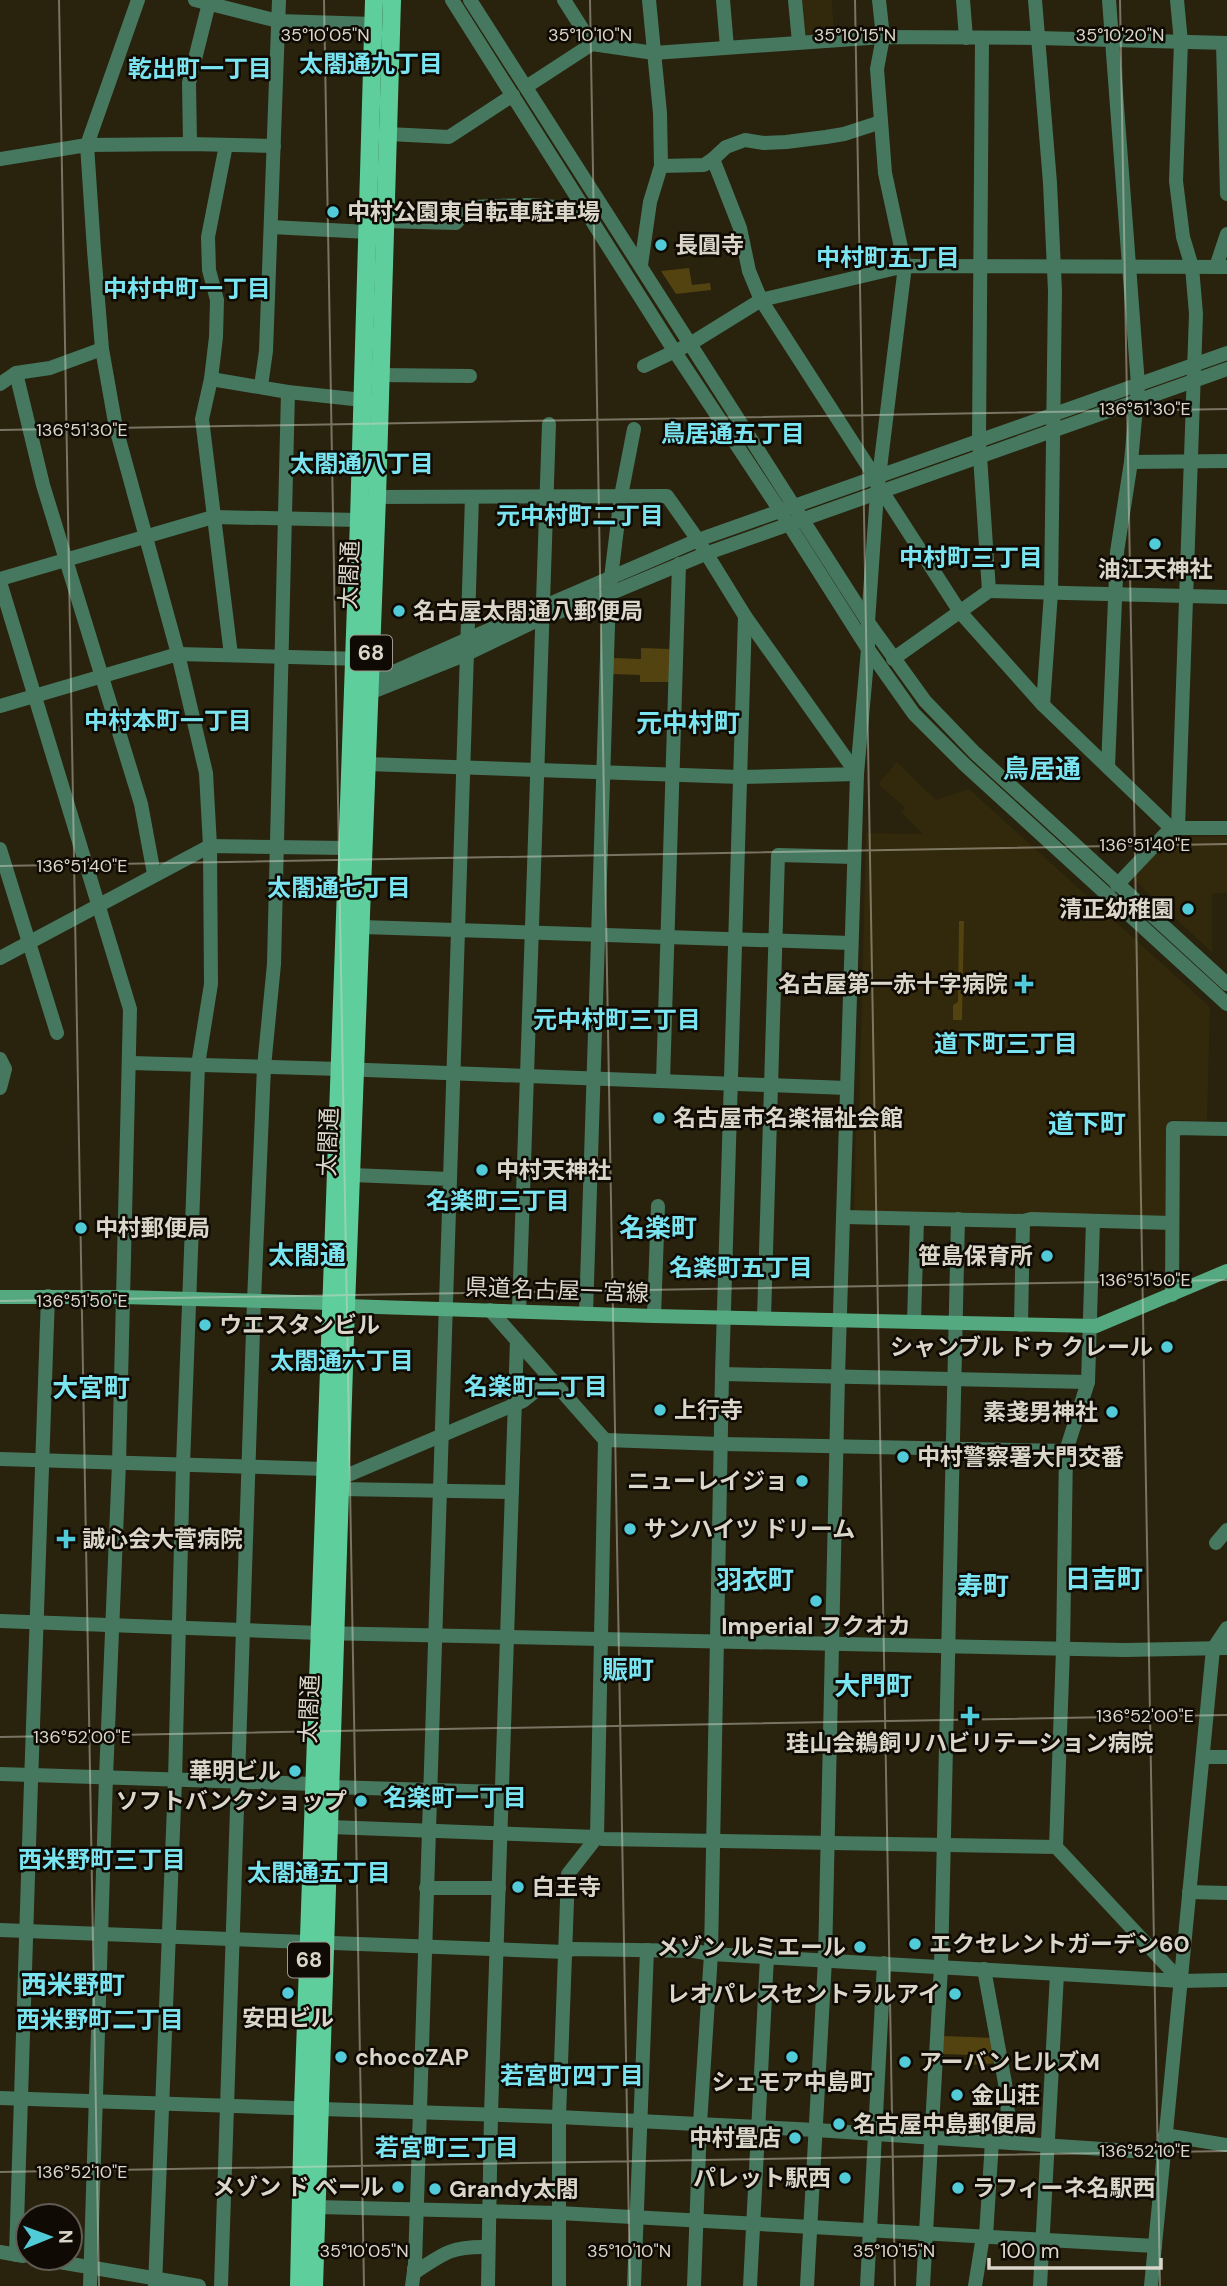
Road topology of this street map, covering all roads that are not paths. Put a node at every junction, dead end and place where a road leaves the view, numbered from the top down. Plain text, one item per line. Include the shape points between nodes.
1 (138, 0) edge
2 (279, 0) edge
3 (374, 0) edge
4 (392, 0) edge
5 (452, 0) edge
6 (564, 0) edge
7 (649, 0) edge
8 (723, 0) edge
9 (795, 0) edge
10 (879, 0) edge
11 (963, 0) edge
12 (1035, 0) edge
13 (1109, 0) edge
14 (1177, 0) edge
15 (202, 2) edge
16 (475, 2) edge
17 (278, 21) junction
18 (374, 24) junction
19 (883, 37) junction
20 (966, 38) junction
21 (982, 38) junction
22 (1038, 38) junction
23 (1112, 41) junction
24 (799, 42) junction
25 (1181, 42) junction
26 (1225, 43) edge
27 (592, 44) junction
28 (727, 47) junction
29 (654, 53) junction
30 (526, 87) junction
31 (513, 95) junction
32 (881, 121) junction
33 (388, 134) junction
34 (190, 144) junction
35 (87, 145) junction
36 (226, 145) junction
37 (274, 146) junction
38 (0, 159) edge
39 (713, 159) junction
40 (661, 166) junction
41 (1226, 169) edge
42 (1227, 194) edge
43 (583, 206) junction
44 (386, 221) junction
45 (271, 228) junction
46 (368, 232) junction
47 (1227, 234) edge
48 (641, 265) junction
49 (905, 266) junction
50 (981, 267) junction
51 (1192, 267) junction
52 (1221, 267) edge
53 (1055, 268) junction
54 (1130, 268) junction
55 (761, 300) junction
56 (690, 344) junction
57 (102, 349) junction
58 (675, 352) junction
59 (1227, 354) edge
60 (1195, 364) junction
61 (644, 366) dead end
62 (1227, 369) edge
63 (16, 373) junction
64 (379, 376) junction
65 (470, 376) dead end
66 (211, 379) junction
67 (1195, 380) junction
68 (0, 384) edge
69 (1138, 385) junction
70 (261, 386) junction
71 (288, 392) junction
72 (363, 400) junction
73 (1137, 400) junction
74 (1053, 414) junction
75 (549, 424) dead end
76 (634, 429) dead end
77 (1052, 430) junction
78 (979, 449) junction
79 (1192, 461) junction
80 (1227, 461) edge
81 (1131, 462) junction
82 (877, 476) junction
83 (879, 492) junction
84 (546, 496) junction
85 (621, 496) junction
86 (377, 497) junction
87 (472, 497) junction
88 (791, 515) junction
89 (213, 517) junction
90 (285, 519) junction
91 (359, 520) junction
92 (145, 537) junction
93 (701, 547) junction
94 (68, 559) junction
95 (679, 564) junction
96 (611, 578) junction
97 (0, 581) edge
98 (989, 591) junction
99 (1051, 593) junction
100 (609, 594) junction
101 (1115, 594) junction
102 (1188, 595) junction
103 (1227, 597) edge
104 (543, 612) junction
105 (960, 612) junction
106 (745, 616) junction
107 (867, 622) junction
108 (468, 639) junction
109 (868, 649) junction
110 (178, 654) junction
111 (467, 654) junction
112 (231, 655) junction
113 (281, 657) junction
114 (362, 659) junction
115 (893, 659) junction
116 (102, 676) junction
117 (369, 688) junction
118 (36, 695) junction
119 (1043, 705) junction
120 (0, 706) edge
121 (367, 764) junction
122 (464, 767) junction
123 (1108, 767) junction
124 (537, 770) junction
125 (604, 772) junction
126 (857, 774) junction
127 (673, 775) junction
128 (740, 777) junction
129 (1175, 828) junction
130 (1227, 828) edge
131 (210, 846) junction
132 (277, 847) junction
133 (346, 848) junction
134 (0, 849) edge
135 (854, 858) junction
136 (154, 874) junction
137 (1117, 885) junction
138 (98, 905) junction
139 (362, 927) junction
140 (458, 930) junction
141 (532, 932) junction
142 (598, 934) junction
143 (668, 937) junction
144 (735, 939) junction
145 (775, 940) junction
146 (30, 943) junction
147 (851, 943) junction
148 (0, 958) edge
149 (1227, 984) edge
150 (1227, 1004) edge
151 (57, 1033) dead end
152 (0, 1059) edge
153 (130, 1063) junction
154 (198, 1065) junction
155 (264, 1067) junction
156 (347, 1069) junction
157 (454, 1073) junction
158 (527, 1076) junction
159 (594, 1078) junction
160 (663, 1081) junction
161 (730, 1083) junction
162 (771, 1085) junction
163 (0, 1088) edge
164 (847, 1088) junction
165 (1227, 1129) edge
166 (352, 1175) junction
167 (450, 1179) junction
168 (658, 1206) dead end
169 (843, 1217) junction
170 (918, 1219) junction
171 (958, 1219) junction
172 (1023, 1221) junction
173 (1093, 1221) junction
174 (1172, 1223) junction
175 (1227, 1271) edge
176 (1172, 1295) junction
177 (48, 1296) junction
178 (0, 1297) edge
179 (122, 1297) junction
180 (189, 1298) junction
181 (254, 1301) junction
182 (338, 1305) junction
183 (446, 1309) junction
184 (490, 1310) junction
185 (519, 1311) junction
186 (586, 1314) junction
187 (654, 1316) junction
188 (724, 1318) junction
189 (764, 1318) junction
190 (840, 1321) junction
191 (914, 1322) junction
192 (955, 1324) junction
193 (1021, 1325) junction
194 (1089, 1326) junction
195 (517, 1340) junction
196 (722, 1374) junction
197 (838, 1376) junction
198 (551, 1379) junction
199 (953, 1379) junction
200 (1088, 1382) junction
201 (515, 1404) junction
202 (443, 1435) junction
203 (605, 1440) junction
204 (720, 1444) junction
205 (836, 1446) junction
206 (953, 1448) junction
207 (1066, 1451) junction
208 (0, 1459) edge
209 (41, 1460) junction
210 (119, 1463) junction
211 (183, 1465) junction
212 (248, 1467) junction
213 (335, 1479) junction
214 (441, 1491) junction
215 (512, 1492) junction
216 (1227, 1530) edge
217 (1216, 1543) dead end
218 (0, 1621) edge
219 (35, 1622) junction
220 (113, 1625) junction
221 (178, 1628) junction
222 (1227, 1628) edge
223 (244, 1630) junction
224 (328, 1633) junction
225 (436, 1636) junction
226 (506, 1637) junction
227 (602, 1639) junction
228 (717, 1642) junction
229 (832, 1644) junction
230 (948, 1647) junction
231 (1220, 1648) edge
232 (1063, 1649) junction
233 (1203, 1757) junction
234 (1227, 1757) edge
235 (0, 1774) edge
236 (33, 1775) junction
237 (106, 1777) junction
238 (175, 1780) junction
239 (239, 1782) junction
240 (323, 1786) junction
241 (430, 1790) junction
242 (501, 1792) junction
243 (330, 1827) junction
244 (428, 1830) junction
245 (500, 1833) junction
246 (597, 1837) junction
247 (713, 1841) junction
248 (828, 1843) junction
249 (944, 1845) junction
250 (1056, 1847) junction
251 (426, 1888) junction
252 (499, 1888) junction
253 (1189, 1892) junction
254 (1227, 1893) edge
255 (0, 1930) edge
256 (27, 1931) junction
257 (102, 1934) junction
258 (169, 1936) junction
259 (233, 1938) junction
260 (317, 1942) junction
261 (424, 1946) junction
262 (497, 1949) junction
263 (647, 1950) junction
264 (565, 1952) junction
265 (711, 1954) junction
266 (768, 1957) junction
267 (825, 1960) junction
268 (884, 1963) junction
269 (941, 1967) junction
270 (984, 1969) junction
271 (1057, 1974) junction
272 (1227, 1980) edge
273 (1181, 1981) junction
274 (21, 2097) junction
275 (0, 2098) edge
276 (97, 2100) junction
277 (162, 2102) junction
278 (228, 2104) junction
279 (311, 2107) junction
280 (420, 2112) junction
281 (491, 2115) junction
282 (559, 2117) junction
283 (641, 2121) junction
284 (700, 2124) junction
285 (757, 2127) junction
286 (816, 2130) junction
287 (875, 2133) junction
288 (1165, 2135) junction
289 (933, 2137) junction
290 (992, 2141) junction
291 (1011, 2143) junction
292 (1047, 2145) junction
293 (1227, 2145) edge
294 (1163, 2153) junction
295 (22, 2202) edge
296 (317, 2207) junction
297 (415, 2208) junction
298 (488, 2211) junction
299 (559, 2213) junction
300 (638, 2217) junction
301 (697, 2220) junction
302 (752, 2223) junction
303 (810, 2226) junction
304 (870, 2230) junction
305 (926, 2233) junction
306 (985, 2236) junction
307 (1042, 2239) junction
308 (1155, 2246) junction
309 (488, 2247) junction
310 (84, 2266) edge
311 (90, 2267) junction
312 (414, 2269) junction
313 (155, 2282) edge
314 (90, 2286) edge
315 (199, 2286) edge
316 (221, 2286) edge
317 (299, 2286) edge
318 (314, 2286) edge
319 (412, 2286) edge
320 (488, 2286) edge
321 (559, 2286) edge
322 (634, 2286) edge
323 (694, 2286) edge
324 (750, 2286) edge
325 (807, 2286) edge
326 (867, 2286) edge
327 (923, 2286) edge
328 (975, 2286) edge
329 (1040, 2286) edge
330 (1151, 2286) edge

1 - 35 street
2 - 17 street
3 - 18 main road, 太閤通 / 68
4 - 33 main road, 太閤通 / 68
5 - 31 street
6 - 27 street
7 - 29 street
8 - 28 street
9 - 24 street
10 - 19 street
11 - 20 street
12 - 22 street
13 - 23 street
14 - 25 street
15 - 17 street
15 - 34 street via 189,83
16 - 30 street
17 - 18 street
17 - 37 street
18 - 46 main road, 太閤通 / 68
19 - 20 street
19 - 24 street
19 - 32 street via 877,69
20 - 21 street
21 - 22 street
21 - 50 street
22 - 23 street
22 - 53 street
23 - 25 street
23 - 54 street
24 - 28 street
25 - 26 street
25 - 51 street via 1176,181
26 - 41 street
27 - 29 street
27 - 30 street
28 - 29 street
29 - 40 street
30 - 48 street
31 - 33 street via 449,136
31 - 43 street
32 - 39 street via 826,137 764,143 745,140 726,147
32 - 49 street via 885,173
33 - 44 main road, 太閤通 / 68
34 - 35 street
34 - 36 street
35 - 38 street
35 - 57 street
36 - 37 street
36 - 66 street via 208,237 209,270 217,300
37 - 45 street
39 - 40 street via 704,165
39 - 55 street
40 - 48 street via 650,202
41 - 42 street
43 - 44 street via 471,207 456,223
43 - 58 street
44 - 46 street
44 - 64 main road, 太閤通 / 68
45 - 46 street
45 - 70 street
46 - 72 main road, 太閤通 / 68
47 - 52 street
48 - 56 street
49 - 50 street
49 - 55 street
49 - 82 street
50 - 53 street
50 - 78 street
51 - 52 street
51 - 54 street
51 - 60 street
53 - 54 street
53 - 74 street
54 - 69 street
55 - 56 street
55 - 82 street
56 - 58 street
56 - 88 street
57 - 63 street via 50,368
57 - 92 street via 116,428
58 - 61 street
58 - 88 street
59 - 60 street
60 - 67 street
60 - 69 street
62 - 67 street
63 - 68 street
63 - 94 street via 43,485
64 - 65 street
64 - 86 main road, 太閤通 / 68
66 - 70 street
66 - 89 street via 202,419
67 - 73 street
67 - 79 street
69 - 73 street
69 - 74 street
70 - 71 street
71 - 72 street
71 - 90 street
72 - 91 main road, 太閤通 / 68
73 - 77 street
73 - 81 street
74 - 77 street
74 - 78 street
75 - 84 street
76 - 85 street
77 - 78 street
77 - 99 street
78 - 82 street
78 - 83 street
78 - 98 street
79 - 80 street
79 - 81 street
79 - 102 street
81 - 101 street
82 - 83 street
82 - 88 street
83 - 88 street
83 - 105 street
83 - 107 street
84 - 85 street
84 - 87 street
84 - 104 street
85 - 93 street via 667,496
85 - 96 street
86 - 87 street
86 - 114 main road, 太閤通 / 68
87 - 108 street
88 - 93 street
88 - 107 street
88 - 109 street
89 - 90 street
89 - 92 street
89 - 112 street
90 - 91 street
90 - 113 street
91 - 114 main road, 太閤通 / 68
92 - 94 street
92 - 110 street
93 - 95 street
93 - 96 street
93 - 106 street
94 - 97 street
94 - 116 street
95 - 100 street
95 - 127 street
96 - 100 street
96 - 104 street
97 - 118 street
98 - 99 street
98 - 105 street
99 - 101 street
99 - 119 street
100 - 104 street
100 - 125 street
101 - 102 street
101 - 123 street
102 - 103 street
102 - 129 street
104 - 108 street
104 - 111 street
104 - 124 street
105 - 115 street
105 - 119 street
106 - 126 street
106 - 128 street
107 - 109 street
107 - 115 street
108 - 111 street
108 - 117 street
109 - 126 street
109 - 150 street via 914,714 964,764
110 - 112 street
110 - 116 street
110 - 131 street via 206,773
111 - 117 street
111 - 122 street
112 - 113 street
113 - 114 street
113 - 132 street
114 - 117 main road, 太閤通 / 68
114 - 133 main road, 太閤通 / 68
115 - 137 street via 975,753
116 - 118 street
116 - 136 street via 141,804
117 - 121 main road, 太閤通 / 68
118 - 120 street
118 - 138 street
119 - 123 street
121 - 122 street
121 - 139 main road, 太閤通 / 68
122 - 124 street
122 - 140 street
123 - 129 street
124 - 125 street
124 - 141 street
125 - 127 street
125 - 142 street
126 - 128 street
126 - 135 street
127 - 128 street
127 - 143 street
128 - 144 street
129 - 130 street
129 - 137 street
131 - 132 street
131 - 136 street
131 - 154 street via 211,984
132 - 133 street
132 - 155 street via 274,964
133 - 156 main road, 太閤通 / 68
134 - 146 street
135 - 145 street via 778,855
135 - 147 street
136 - 138 street
137 - 149 street
138 - 146 street
138 - 153 street via 130,1009
139 - 140 street
139 - 156 main road, 太閤通 / 68
140 - 141 street
140 - 157 street
141 - 142 street
141 - 158 street
142 - 143 street
142 - 159 street
143 - 144 street
143 - 160 street
144 - 145 street
144 - 161 street
145 - 147 street
145 - 162 street
146 - 148 street
146 - 151 street
147 - 164 street
152 - 163 street via 5,1069
153 - 154 street
153 - 179 street
154 - 155 street
154 - 180 street
155 - 156 street
155 - 181 street
156 - 157 street
156 - 166 main road, 太閤通 / 68
156 - 182 main road, 太閤通 / 68
157 - 158 street
157 - 167 street
158 - 159 street
158 - 185 street
159 - 160 street
159 - 186 street
160 - 161 street
161 - 162 street
161 - 188 street
162 - 164 street
162 - 189 street
164 - 169 street
165 - 174 street via 1173,1128
166 - 167 street
166 - 182 main road, 太閤通 / 68
167 - 183 street
168 - 187 street
169 - 170 street
169 - 190 street
170 - 171 street
170 - 191 street
171 - 172 street
171 - 192 street
172 - 173 street
172 - 193 street
173 - 174 street
173 - 194 street
174 - 176 street
175 - 176 main road, 県道名古屋一宮線
176 - 194 main road, 県道名古屋一宮線
177 - 178 main road, 県道名古屋一宮線
177 - 179 main road, 県道名古屋一宮線
177 - 209 street
179 - 180 main road, 県道名古屋一宮線
179 - 210 street
180 - 181 main road, 県道名古屋一宮線
180 - 211 street
181 - 182 main road, 県道名古屋一宮線
181 - 212 street
182 - 183 main road, 県道名古屋一宮線
182 - 213 main road, 太閤通 / 68
183 - 184 main road, 県道名古屋一宮線
183 - 202 street
184 - 185 main road, 県道名古屋一宮線
184 - 195 street
185 - 186 main road, 県道名古屋一宮線
186 - 187 main road, 県道名古屋一宮線
187 - 188 main road, 県道名古屋一宮線
188 - 189 main road, 県道名古屋一宮線
188 - 196 street
189 - 190 main road, 県道名古屋一宮線
190 - 191 main road, 県道名古屋一宮線
190 - 197 street
191 - 192 main road, 県道名古屋一宮線
192 - 193 main road, 県道名古屋一宮線
192 - 199 street
193 - 194 main road, 県道名古屋一宮線
194 - 200 street
195 - 198 street
195 - 201 street
196 - 197 street
196 - 204 street
197 - 199 street
197 - 205 street
198 - 201 street
198 - 203 street
199 - 200 street
199 - 206 street
200 - 207 street
201 - 202 street
201 - 215 street
202 - 213 street
202 - 214 street
203 - 204 street
203 - 227 street
204 - 205 street
204 - 228 street
205 - 206 street
205 - 229 street
206 - 207 street
206 - 230 street
207 - 232 street
208 - 209 street
209 - 210 street
209 - 219 street
210 - 211 street
210 - 220 street
211 - 212 street
211 - 221 street
212 - 213 street
212 - 223 street
213 - 214 street
213 - 224 main road, 太閤通 / 68
213 - 224 main road, 太閤通 / 68
214 - 215 street
214 - 225 street
215 - 226 street
216 - 217 street
218 - 219 street
219 - 220 street
219 - 236 street
220 - 221 street
220 - 237 street
221 - 223 street
221 - 238 street
222 - 231 street
223 - 224 street
223 - 239 street
224 - 225 street
224 - 240 main road, 太閤通 / 68
225 - 226 street
225 - 241 street
226 - 227 street
226 - 242 street
227 - 228 street
227 - 246 street
228 - 229 street
228 - 247 street
229 - 230 street
229 - 248 street
230 - 232 street
230 - 249 street
231 - 232 street
231 - 233 street
232 - 250 street
233 - 234 street
233 - 253 street
235 - 236 street
236 - 237 street
236 - 256 street
237 - 238 street
237 - 257 street
238 - 239 street
238 - 258 street
239 - 240 street
239 - 259 street
240 - 241 street
240 - 243 main road, 太閤通 / 68
240 - 260 main road, 太閤通 / 68
241 - 242 street
241 - 244 street
242 - 245 street
243 - 244 street
243 - 260 main road, 太閤通 / 68
244 - 245 street
244 - 251 street
245 - 246 street
245 - 252 street
246 - 247 street
246 - 264 street via 568,1874
247 - 248 street
247 - 265 street
248 - 249 street
248 - 267 street
249 - 250 street
249 - 269 street
250 - 273 street
251 - 252 street
251 - 261 street
252 - 262 street
253 - 254 street
253 - 273 street
255 - 256 street
256 - 257 street
256 - 274 street
257 - 258 street
257 - 276 street
258 - 259 street
258 - 277 street
259 - 260 street
259 - 278 street
260 - 261 street
260 - 279 main road, 太閤通 / 68
261 - 262 street
261 - 280 street
262 - 264 street
262 - 281 street
263 - 264 street
263 - 265 street
263 - 283 street
264 - 282 street
265 - 266 street
265 - 284 street
266 - 267 street
266 - 285 street
267 - 268 street
267 - 286 street
268 - 269 street
268 - 287 street
269 - 270 street
269 - 289 street
270 - 271 street
270 - 291 street via 1006,2083
271 - 273 street
271 - 292 street
272 - 273 street
273 - 288 street
274 - 275 street
274 - 276 street
274 - 295 street
276 - 277 street
276 - 311 street
277 - 278 street
277 - 313 street
278 - 279 street
278 - 316 street
279 - 280 street
279 - 296 main road, 太閤通 / 68
279 - 317 main road, 太閤通 / 68
280 - 281 street
280 - 297 street
281 - 282 street
281 - 298 street
282 - 283 street
282 - 299 street
283 - 284 street
283 - 300 street
284 - 285 street
284 - 301 street
285 - 286 street
285 - 302 street
286 - 287 street
286 - 303 street
287 - 289 street
287 - 304 street
288 - 293 street
288 - 294 street
289 - 290 street
289 - 305 street
290 - 291 street
290 - 306 street
291 - 292 street
292 - 294 street
292 - 307 street
294 - 308 street
296 - 297 street
296 - 318 main road, 太閤通 / 68
297 - 298 street
297 - 312 street
298 - 299 street
298 - 309 street
299 - 300 street
299 - 321 street
300 - 301 street
300 - 322 street
301 - 302 street
301 - 323 street
302 - 303 street
302 - 324 street
303 - 304 street
303 - 325 street
304 - 305 street
304 - 326 street
305 - 306 street
305 - 327 street
306 - 307 street
306 - 328 street
307 - 308 street
307 - 329 street
308 - 330 street
309 - 312 street via 457,2247
309 - 320 street
310 - 311 street
311 - 313 street
311 - 314 street
312 - 319 street
313 - 315 street

